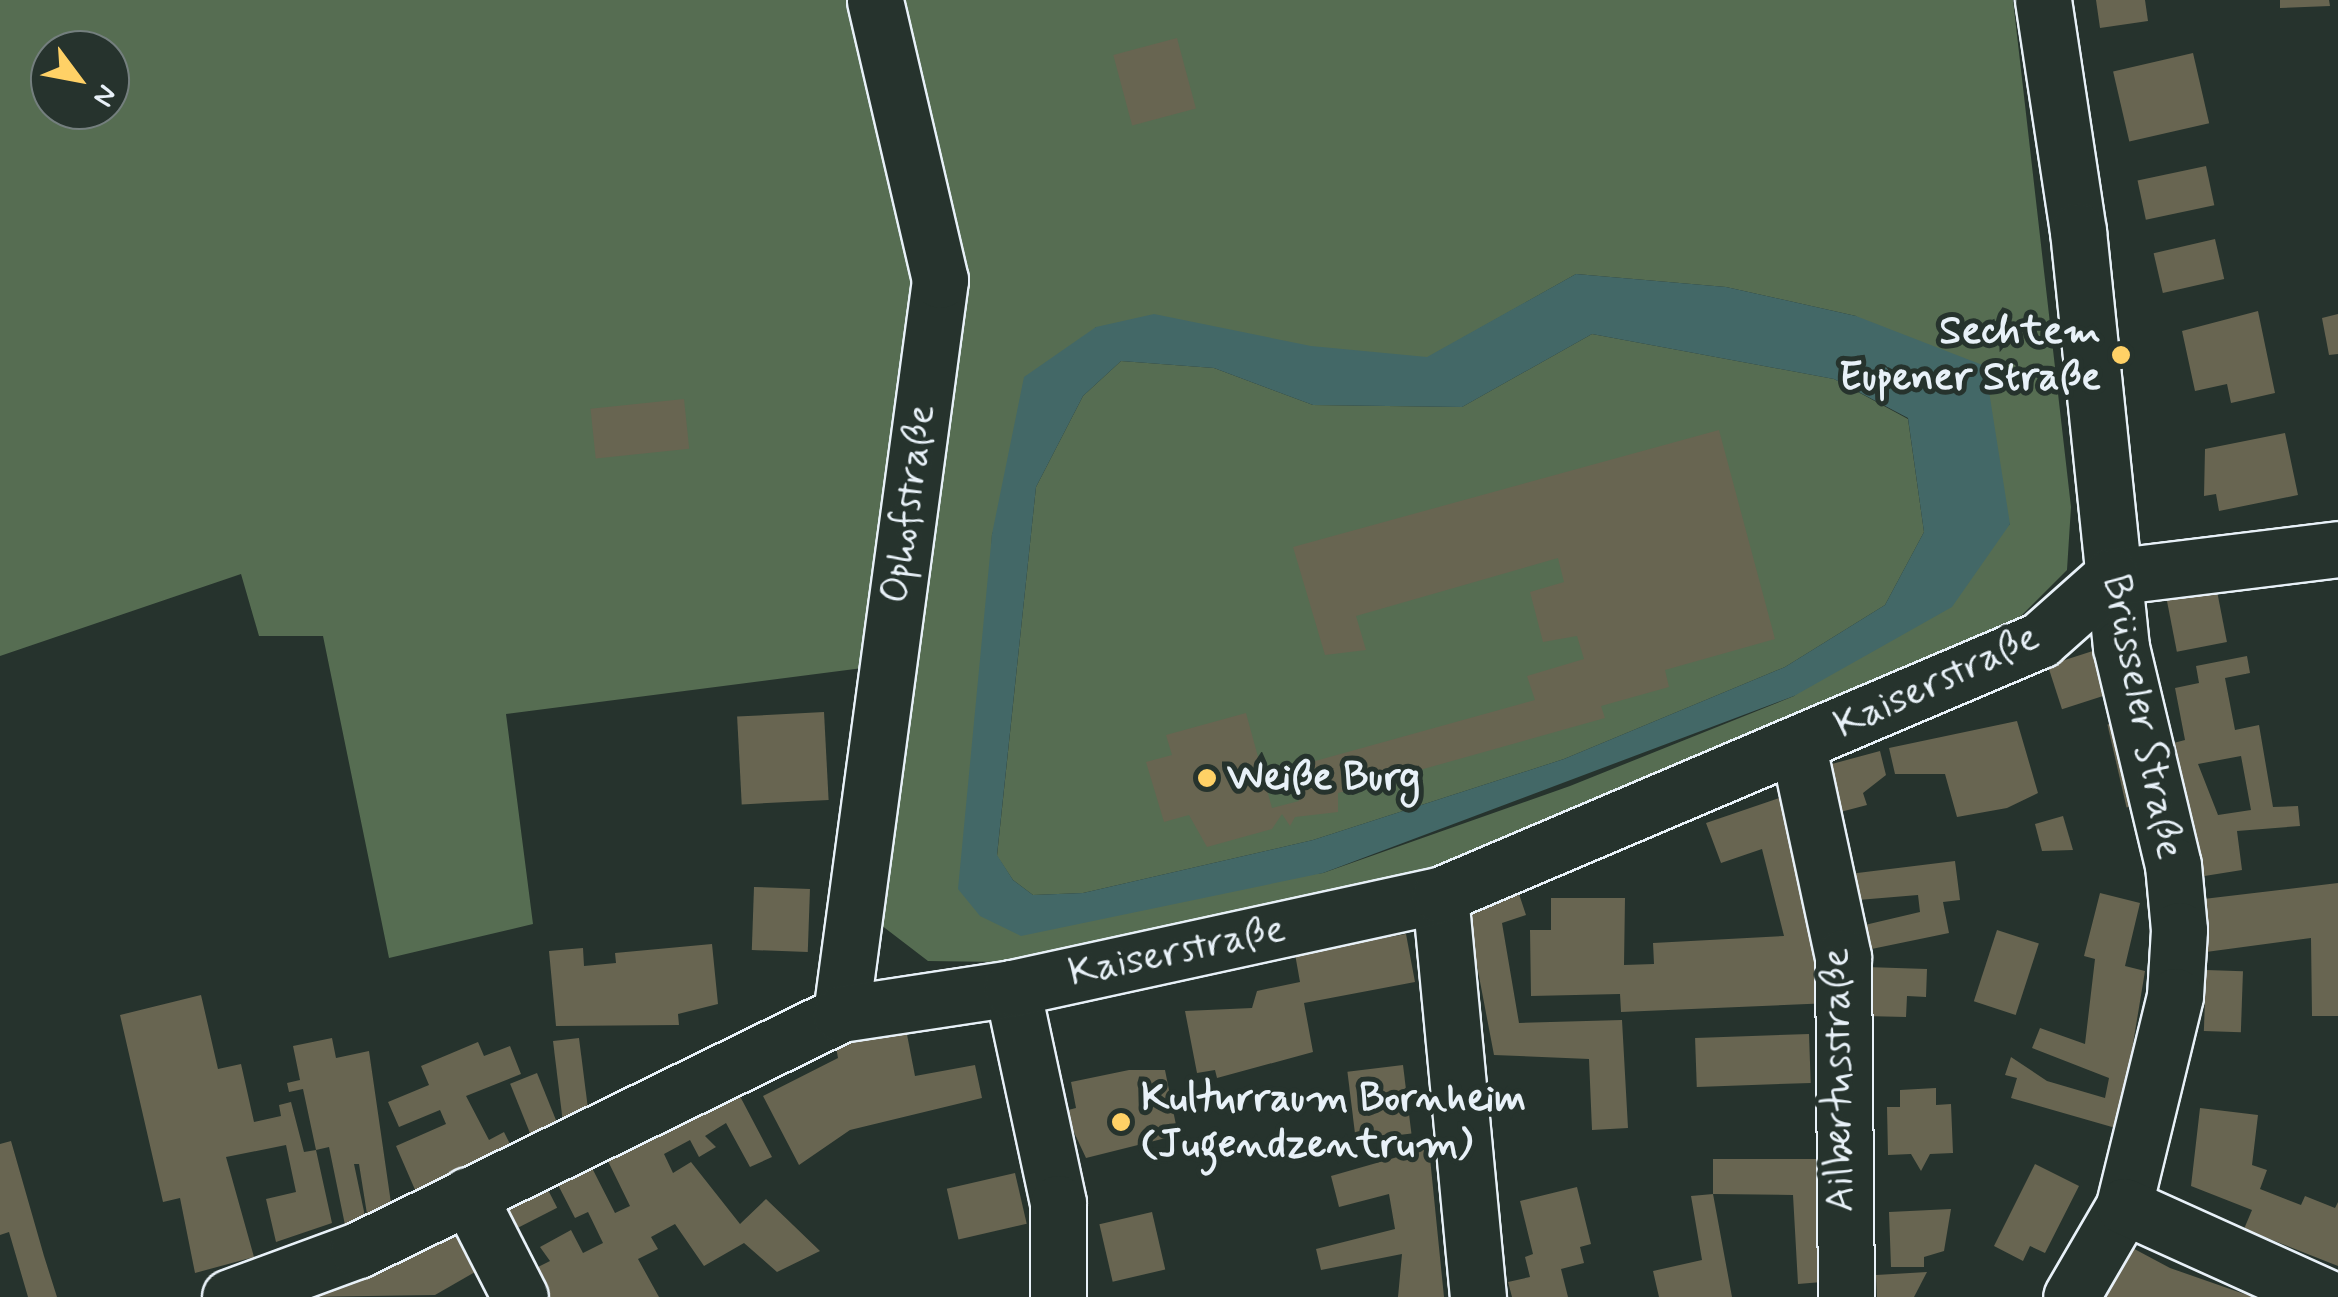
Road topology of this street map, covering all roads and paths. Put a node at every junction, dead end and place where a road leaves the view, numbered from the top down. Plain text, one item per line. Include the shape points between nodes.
1 (875, 0) edge
2 (2043, 0) edge
3 (2338, 549) edge
4 (2111, 577) junction
5 (1798, 747) junction
6 (1440, 894) junction
7 (1012, 988) junction
8 (841, 1014) junction
9 (468, 1196) junction
10 (2124, 1206) junction
11 (230, 1297) edge
12 (520, 1297) edge
13 (1058, 1297) edge
14 (1478, 1297) edge
15 (1846, 1297) edge
16 (2071, 1297) edge
17 (2326, 1297) edge

1 - 8 street, Ophofstraße via 940,280
2 - 4 street, Brüsseler Straße via 2078,231
3 - 4 street
4 - 5 street, Kaiserstraße via 2040,640
4 - 10 street, Brüsseler Straße via 2173,865 2178,930 2175,996
5 - 6 street, Kaiserstraße
5 - 15 street, Ailbertusstraße via 1844,958
6 - 7 street, Kaiserstraße
6 - 14 street
7 - 8 street, Kaiserstraße
7 - 13 street via 1058,1203
8 - 9 street, Kaiserstraße
9 - 11 street, Kaiserstraße via 358,1250
9 - 12 street
10 - 16 street, Brüsseler Straße
10 - 17 street

